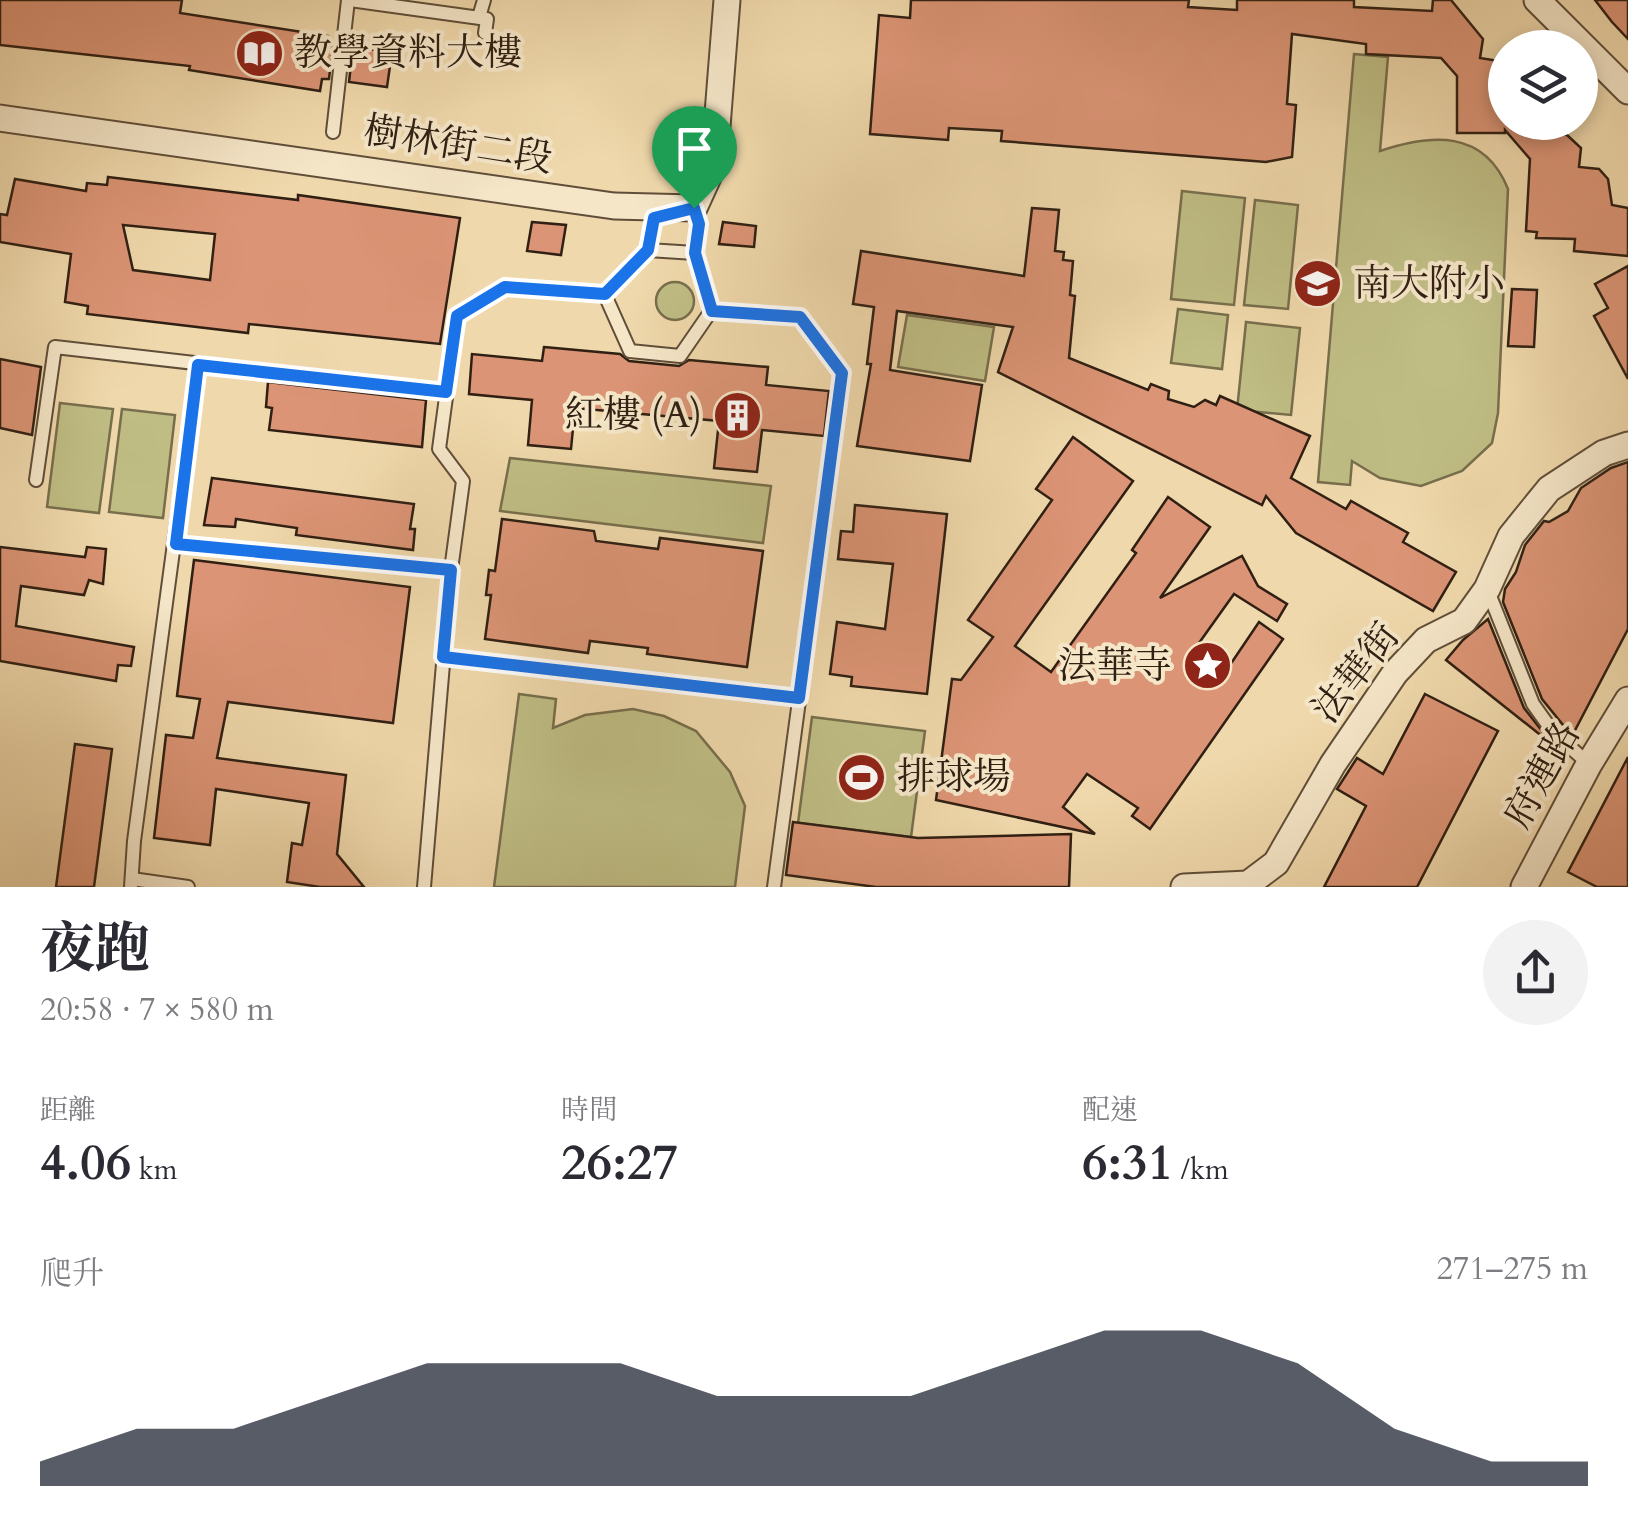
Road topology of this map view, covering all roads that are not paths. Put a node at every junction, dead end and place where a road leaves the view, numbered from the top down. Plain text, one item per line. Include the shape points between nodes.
1 (349, 0) edge
2 (484, 0) edge
3 (727, 0) edge
4 (1537, 0) edge
5 (479, 17) junction
6 (485, 33) dead end
7 (1624, 82) edge
8 (0, 118) edge
9 (333, 132) dead end
10 (694, 208) junction
11 (648, 250) junction
12 (695, 253) junction
13 (605, 294) junction
14 (712, 311) junction
15 (198, 365) junction
16 (446, 392) junction
17 (1628, 445) edge
18 (36, 480) dead end
19 (176, 544) junction
20 (451, 570) junction
21 (1487, 589) junction
22 (443, 657) junction
23 (799, 698) junction
24 (1628, 700) edge
25 (1589, 764) junction
26 (131, 883) edge
27 (188, 887) edge
28 (424, 887) edge
29 (774, 887) edge
30 (1184, 887) edge
31 (1524, 887) edge

1 - 5 lane
1 - 9 lane
2 - 5 lane
3 - 10 street via 714,164
4 - 7 street
5 - 6 lane via 487,18
8 - 10 street, 樹林街二段 via 614,206
10 - 11 lane via 654,218
10 - 12 lane
11 - 12 lane
11 - 13 lane
12 - 14 lane
13 - 14 lane via 630,352 680,356
13 - 16 lane via 505,287 457,316
14 - 23 lane via 800,317 842,373
15 - 16 lane
15 - 18 lane via 56,348
15 - 19 lane
16 - 20 lane via 439,449 464,481
17 - 21 street, 法華街 via 1550,489 1511,536
19 - 20 lane
19 - 26 lane
20 - 22 lane
21 - 25 lane via 1533,704
21 - 30 street, 法華街 via 1464,621 1426,640 1395,673 1276,863 1248,884
22 - 23 lane
22 - 28 lane
23 - 29 lane
24 - 25 street, 府連路
25 - 31 street, 府連路
26 - 27 lane

